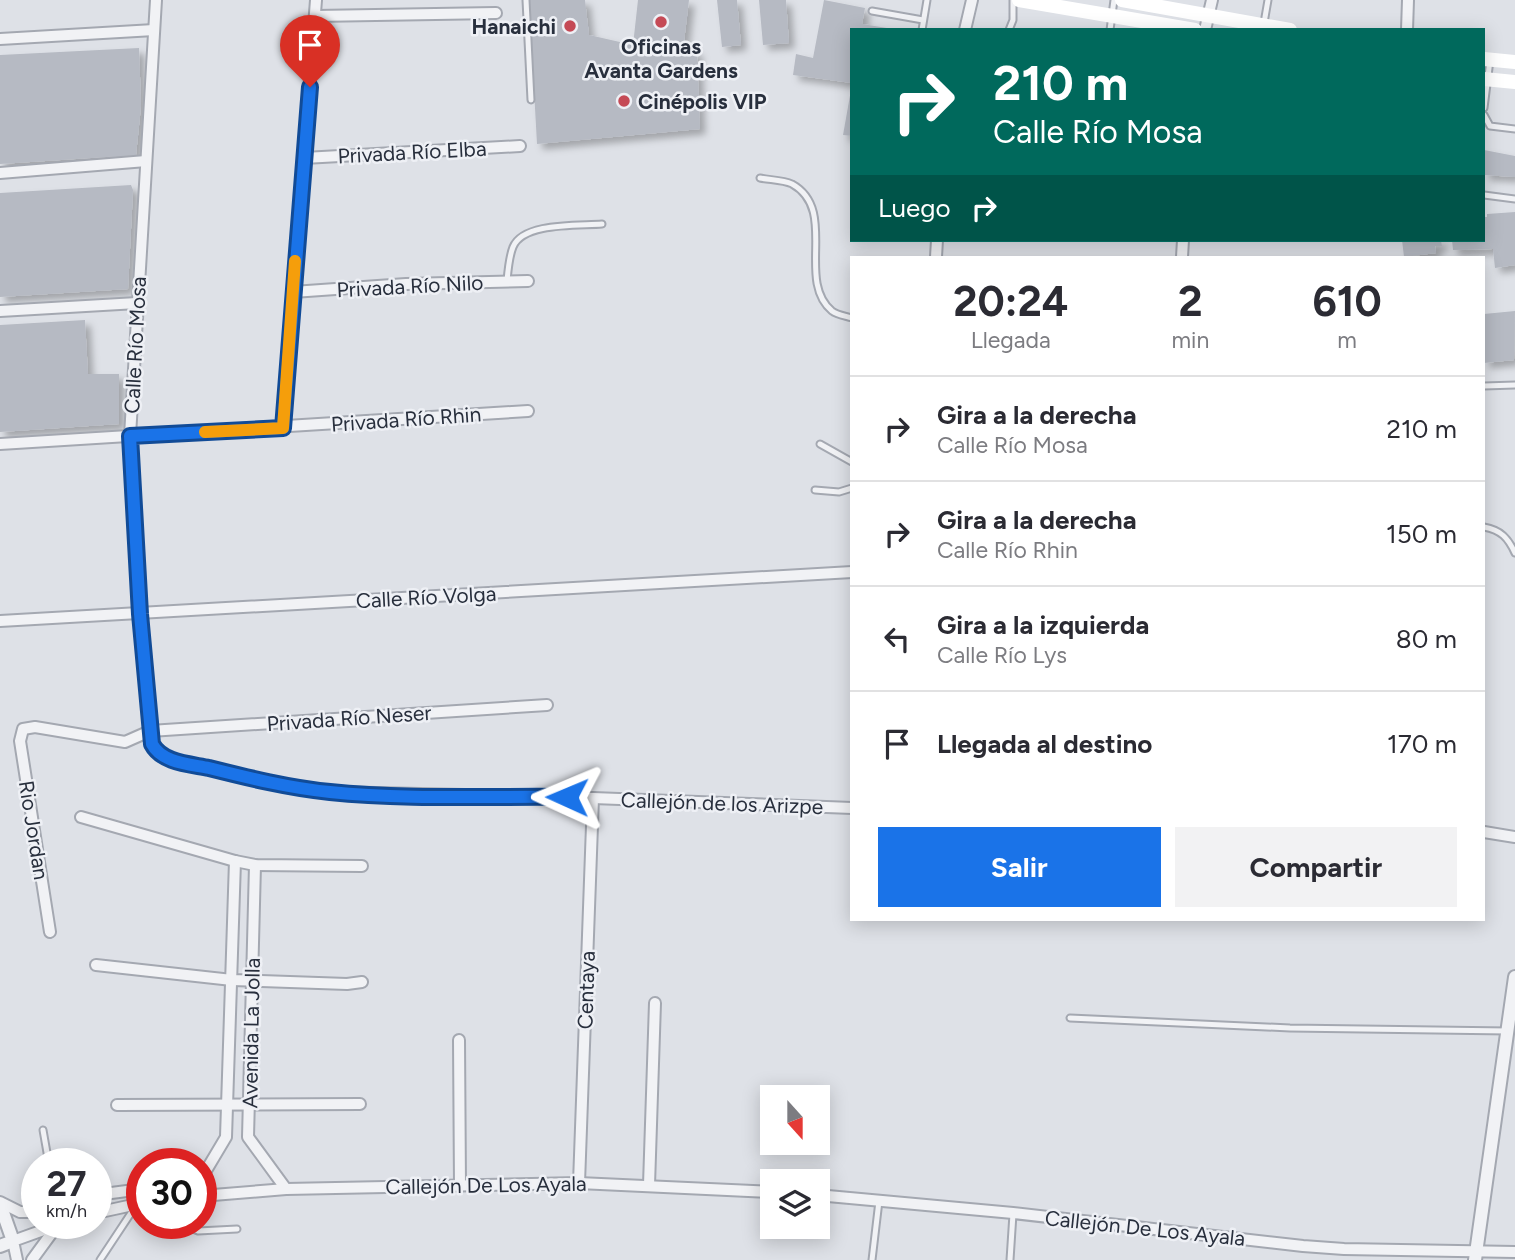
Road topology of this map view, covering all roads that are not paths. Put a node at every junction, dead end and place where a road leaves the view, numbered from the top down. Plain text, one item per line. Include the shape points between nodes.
1 (156, 0) edge
2 (316, 0) edge
3 (526, 0) edge
4 (927, 0) edge
5 (972, 0) edge
6 (1013, 0) edge
7 (1019, 0) edge
8 (1114, 0) edge
9 (1122, 0) edge
10 (1212, 0) edge
11 (1268, 0) edge
12 (1408, 0) edge
13 (1146, 4) junction
14 (1182, 10) junction
15 (872, 11) dead end
16 (496, 13) dead end
17 (1210, 15) junction
18 (315, 16) junction
19 (923, 20) junction
20 (1111, 22) edge
21 (1144, 25) edge
22 (1264, 27) edge
23 (922, 28) edge
24 (965, 28) edge
25 (1010, 28) edge
26 (1178, 28) edge
27 (1206, 28) edge
28 (1407, 28) edge
29 (154, 30) junction
30 (0, 39) edge
31 (1487, 60) edge
32 (1515, 62) edge
33 (1485, 79) edge
34 (1515, 82) edge
35 (531, 100) dead end
36 (1485, 117) edge
37 (1515, 130) edge
38 (520, 146) dead end
39 (304, 158) junction
40 (146, 161) junction
41 (0, 173) edge
42 (760, 178) dead end
43 (1485, 195) edge
44 (1515, 199) edge
45 (602, 224) dead end
46 (528, 281) dead end
47 (507, 282) junction
48 (293, 292) junction
49 (137, 303) junction
50 (0, 311) edge
51 (850, 317) edge
52 (1515, 385) edge
53 (1485, 386) edge
54 (528, 411) dead end
55 (283, 428) junction
56 (130, 436) junction
57 (0, 444) edge
58 (820, 444) dead end
59 (850, 461) edge
60 (850, 489) edge
61 (815, 490) dead end
62 (1485, 527) edge
63 (1515, 554) edge
64 (850, 572) edge
65 (140, 614) junction
66 (0, 621) edge
67 (547, 705) dead end
68 (23, 729) joint
69 (150, 731) junction
70 (593, 798) junction
71 (850, 808) edge
72 (81, 817) dead end
73 (1485, 832) edge
74 (1515, 837) edge
75 (235, 862) junction
76 (255, 864) junction
77 (362, 866) dead end
78 (50, 932) dead end
79 (96, 965) dead end
80 (1515, 976) edge
81 (232, 980) junction
82 (251, 981) junction
83 (362, 982) dead end
84 (655, 1003) dead end
85 (1070, 1018) dead end
86 (1508, 1031) junction
87 (459, 1040) dead end
88 (1510, 1049) edge
89 (249, 1104) junction
90 (360, 1104) dead end
91 (117, 1105) dead end
92 (227, 1105) junction
93 (43, 1130) dead end
94 (226, 1137) junction
95 (248, 1137) junction
96 (46, 1148) edge
97 (217, 1152) edge
98 (579, 1183) junction
99 (649, 1185) junction
100 (460, 1186) junction
101 (286, 1189) junction
102 (760, 1191) edge
103 (217, 1195) edge
104 (830, 1196) edge
105 (879, 1200) junction
106 (0, 1203) edge
107 (21, 1212) edge
108 (1013, 1213) junction
109 (126, 1223) edge
110 (237, 1229) dead end
111 (217, 1230) edge
112 (21, 1238) edge
113 (49, 1239) edge
114 (13, 1241) junction
115 (0, 1246) edge
116 (1515, 1252) edge
117 (1476, 1255) edge
118 (17, 1260) edge
119 (32, 1260) edge
120 (100, 1260) edge
121 (872, 1260) edge
122 (1010, 1260) edge

1 - 29 street, Calle Río Mosa
2 - 18 street
3 - 35 lane
4 - 19 lane
5 - 24 street
6 - 25 lane
7 - 20 main road
8 - 20 lane
9 - 13 main road
10 - 17 street
11 - 22 lane
12 - 28 street
13 - 14 main road
13 - 21 lane
14 - 17 main road
14 - 26 lane
15 - 19 lane
16 - 18 street
17 - 22 main road
17 - 27 street
18 - 39 street
19 - 23 lane
20 - 21 main road
21 - 26 main road
29 - 30 street
29 - 40 street, Calle Río Mosa
31 - 32 main road
31 - 33 lane
33 - 34 main road
36 - 37 lane via 1490,126
38 - 39 street, Privada Río Elba
39 - 48 street
40 - 41 street
40 - 49 street, Calle Río Mosa
42 - 51 lane via 790,183 805,194 815,214 821,298 834,313
43 - 44 lane
45 - 47 lane via 527,233 513,244
46 - 47 street, Privada Río Nilo
47 - 48 street, Privada Río Nilo
48 - 55 street
49 - 50 street
49 - 56 street, Calle Río Mosa
52 - 53 lane
54 - 55 street, Privada Río Rhin
55 - 56 street, Privada Río Rhin
56 - 57 street, Privada Río Rhin
56 - 65 street, Calle Río Mosa
58 - 59 lane
60 - 61 lane
62 - 63 lane via 1507,538
64 - 65 street, Calle Río Volga
65 - 66 street, Calle Río Volga
65 - 69 street, Calle Río Mosa
67 - 69 street, Privada Río Neser
68 - 69 street, Privada Río Neser via 35,727 125,742
68 - 78 street, Rio Jordan via 20,741
69 - 70 street, Callejón de los Arizpe via 155,751 171,759 298,788 364,794
70 - 71 street, Callejón de los Arizpe
70 - 98 street, Centaya
72 - 75 street
73 - 74 street
75 - 76 street
75 - 81 street, Avenida La Jolla
76 - 77 street
76 - 82 street, Avenida La Jolla
79 - 81 street
80 - 86 street
81 - 82 street
81 - 92 street, Avenida La Jolla
82 - 83 street
82 - 89 street, Avenida La Jolla
84 - 99 street
85 - 86 lane
86 - 88 street
87 - 100 street
88 - 117 street
89 - 90 street
89 - 92 street
89 - 95 street, Avenida La Jolla
91 - 92 street
92 - 94 street, Avenida La Jolla
93 - 96 lane
94 - 95 street
94 - 97 street, Avenida La Jolla
95 - 101 street, Avenida La Jolla
98 - 99 street, Callejón De Los Ayala
98 - 100 street, Callejón De Los Ayala
99 - 102 street, Callejón De Los Ayala
100 - 101 street, Callejón De Los Ayala
101 - 103 street, Callejón De Los Ayala
104 - 105 street, Callejón De Los Ayala
105 - 108 street, Callejón De Los Ayala
105 - 121 lane
106 - 107 street
106 - 114 street
108 - 117 street, Callejón De Los Ayala via 1344,1249
108 - 122 lane
109 - 120 lane
110 - 111 lane
112 - 114 street
113 - 119 street
114 - 115 street
114 - 118 street
116 - 117 street, Callejón De Los Ayala

